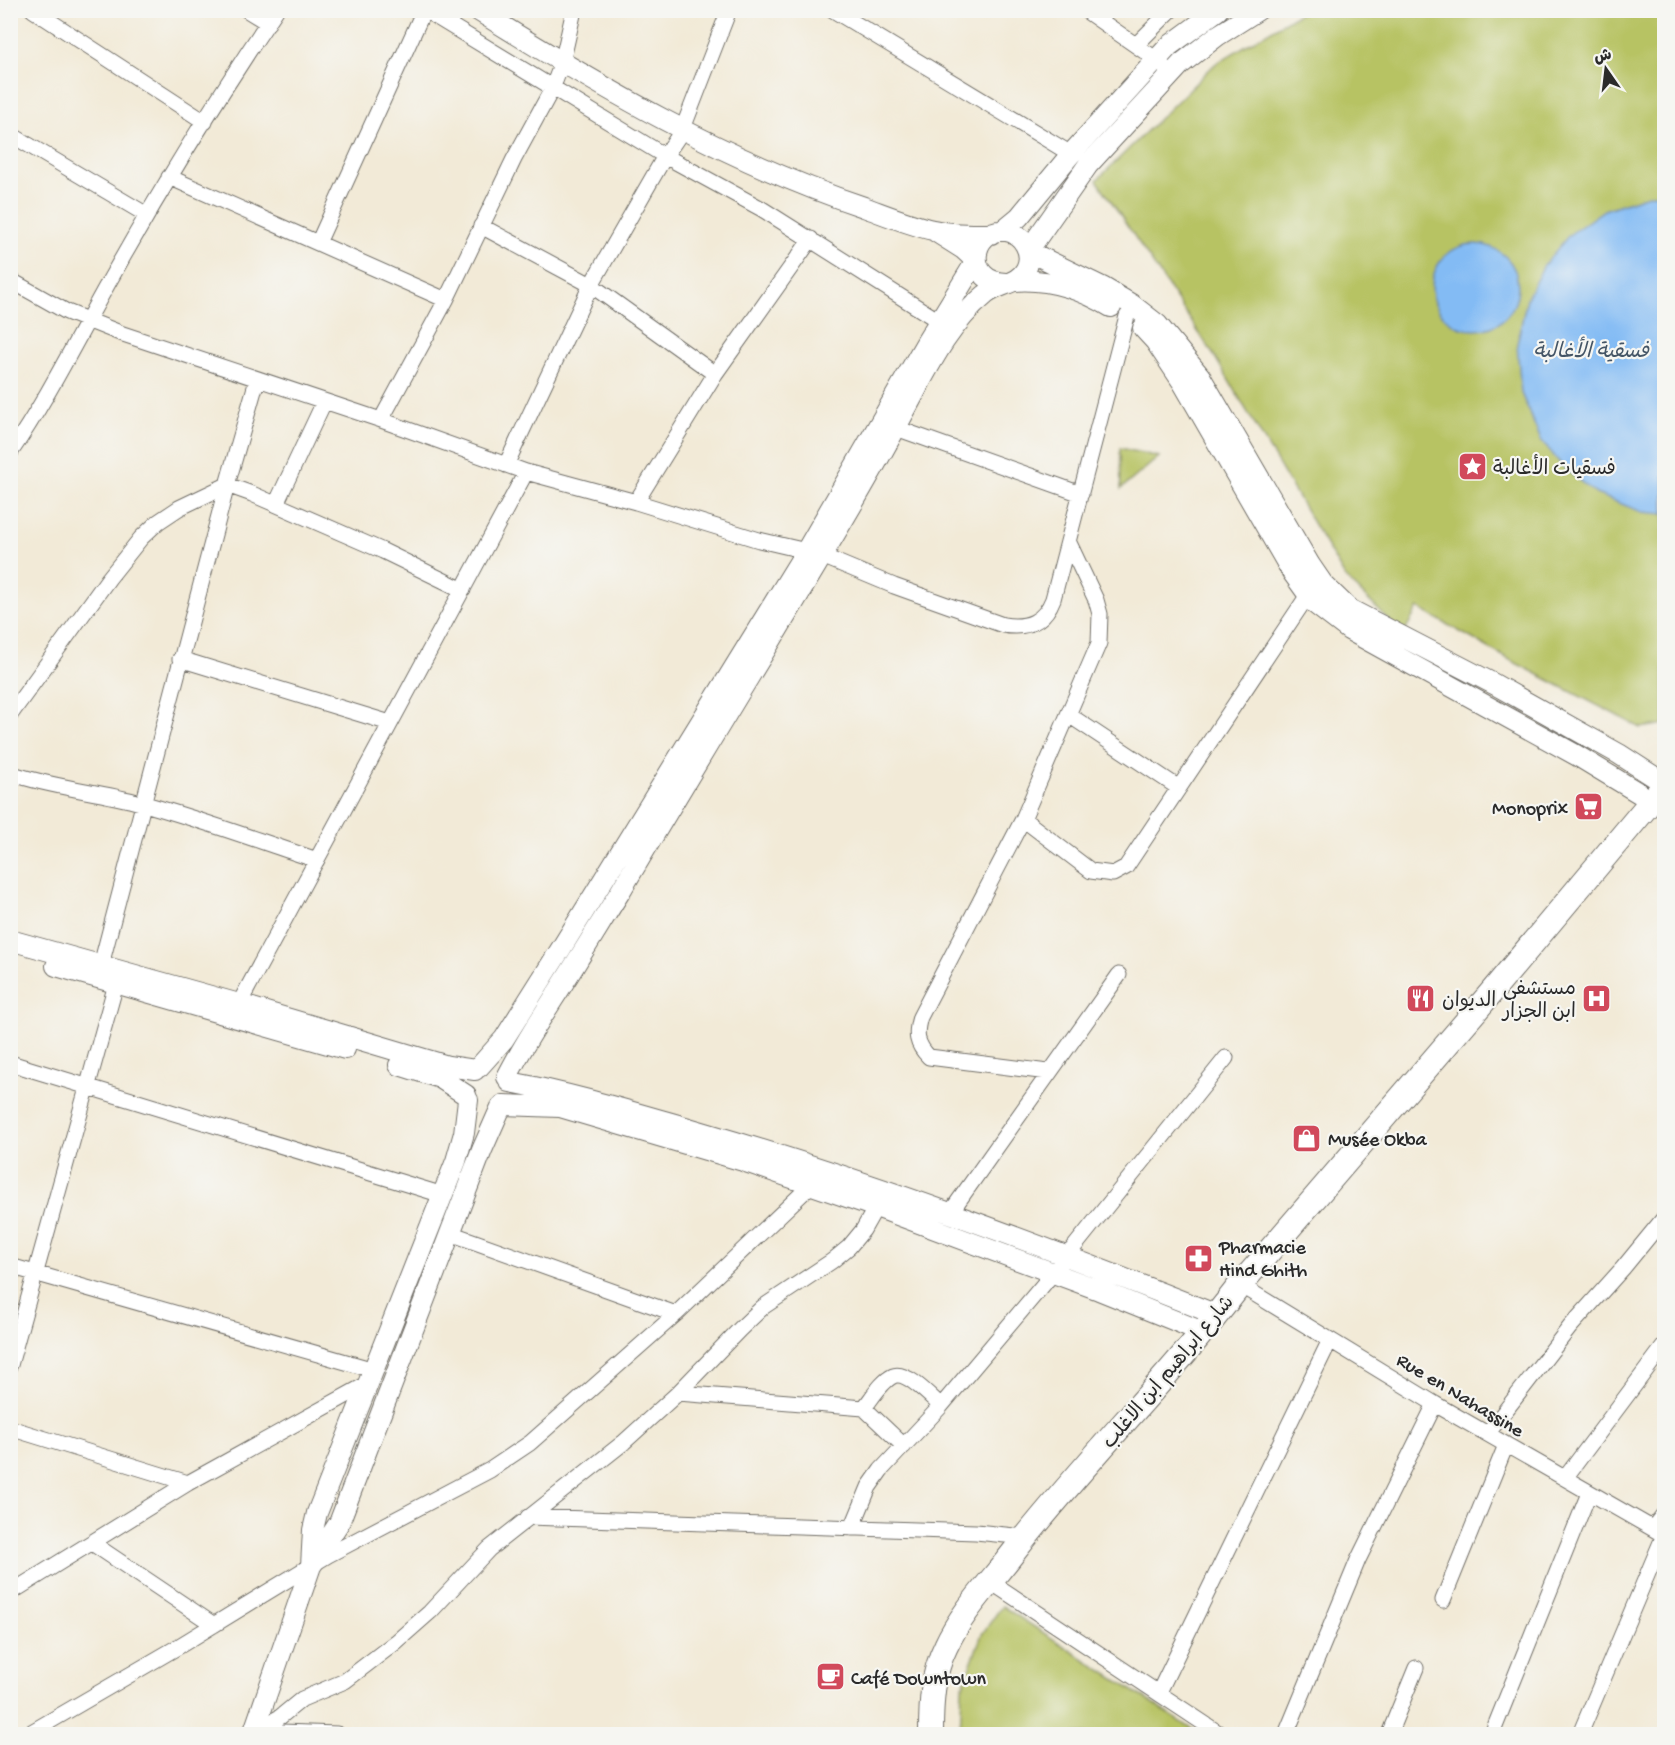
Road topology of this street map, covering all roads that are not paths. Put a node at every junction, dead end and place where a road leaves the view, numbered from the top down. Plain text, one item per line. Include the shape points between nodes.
1 (33, 10) edge
2 (247, 10) edge
3 (425, 10) edge
4 (477, 10) edge
5 (574, 10) edge
6 (729, 10) edge
7 (833, 10) edge
8 (1086, 10) edge
9 (1171, 10) edge
10 (1218, 10) edge
11 (1258, 10) edge
12 (272, 17) edge
13 (1136, 45) junction
14 (1156, 60) junction
15 (562, 63) junction
16 (1171, 74) junction
17 (552, 88) junction
18 (205, 122) junction
19 (682, 130) junction
20 (10, 134) edge
21 (1071, 154) junction
22 (665, 156) junction
23 (169, 177) junction
24 (147, 215) junction
25 (481, 226) junction
26 (933, 230) junction
27 (997, 232) junction
28 (811, 239) junction
29 (318, 243) junction
30 (1028, 251) junction
31 (976, 261) junction
32 (10, 280) edge
33 (1010, 282) junction
34 (591, 285) junction
35 (446, 300) junction
36 (1128, 316) junction
37 (87, 321) junction
38 (939, 321) junction
39 (715, 374) junction
40 (257, 380) junction
41 (324, 402) junction
42 (381, 420) junction
43 (896, 428) junction
44 (11, 452) edge
45 (506, 465) junction
46 (526, 472) junction
47 (226, 485) junction
48 (1081, 494) junction
49 (636, 502) junction
50 (276, 504) junction
51 (1069, 543) junction
52 (814, 554) junction
53 (463, 590) junction
54 (1316, 590) junction
55 (180, 659) junction
56 (10, 715) edge
57 (1069, 715) junction
58 (390, 723) junction
59 (10, 773) edge
60 (1179, 788) junction
61 (1660, 790) edge
62 (142, 803) junction
63 (1023, 819) junction
64 (317, 860) junction
65 (10, 940) edge
66 (10, 953) edge
67 (101, 965) junction
68 (1119, 975) dead end
69 (116, 984) junction
70 (239, 1004) junction
71 (1226, 1058) dead end
72 (10, 1063) edge
73 (477, 1068) junction
74 (1048, 1072) junction
75 (508, 1079) junction
76 (88, 1087) junction
77 (467, 1098) junction
78 (502, 1106) junction
79 (820, 1168) junction
80 (811, 1185) junction
81 (443, 1195) junction
82 (876, 1207) junction
83 (950, 1213) junction
84 (1665, 1218) edge
85 (450, 1233) junction
86 (1067, 1256) junction
87 (10, 1266) edge
88 (1054, 1272) junction
89 (37, 1274) junction
90 (1240, 1285) junction
91 (676, 1314) junction
92 (1210, 1323) junction
93 (1330, 1340) junction
94 (1665, 1346) edge
95 (10, 1365) edge
96 (371, 1377) junction
97 (678, 1393) junction
98 (1435, 1404) junction
99 (940, 1406) junction
100 (864, 1408) junction
101 (10, 1428) edge
102 (1488, 1433) junction
103 (1506, 1445) junction
104 (904, 1446) junction
105 (1565, 1478) junction
106 (188, 1483) junction
107 (1589, 1493) junction
108 (1665, 1514) edge
109 (528, 1517) junction
110 (852, 1528) junction
111 (1660, 1532) edge
112 (1025, 1537) junction
113 (92, 1543) junction
114 (311, 1566) junction
115 (991, 1582) junction
116 (10, 1593) edge
117 (1443, 1600) dead end
118 (214, 1625) junction
119 (1416, 1668) dead end
120 (1159, 1692) junction
121 (254, 1733) edge
122 (28, 1734) edge
123 (337, 1734) edge
124 (931, 1734) edge
125 (1220, 1734) edge
126 (1286, 1734) edge
127 (1389, 1734) edge
128 (1492, 1734) edge
129 (1580, 1734) edge

1 - 18 street
2 - 12 street
3 - 17 street
3 - 29 street
4 - 15 street
5 - 15 street
6 - 19 street
7 - 21 street
8 - 13 street
9 - 13 street
10 - 14 street
11 - 16 street via 1217,36
12 - 18 street
13 - 14 street
14 - 16 street
14 - 21 street
15 - 17 street
15 - 19 street
16 - 30 street via 1088,165
17 - 22 street
17 - 25 street
18 - 23 street
19 - 22 street
19 - 26 street via 840,199
20 - 24 street
21 - 27 street via 1019,217
22 - 28 street
22 - 34 street
23 - 24 street
23 - 29 street
24 - 37 street
25 - 34 street
25 - 35 street
26 - 27 street via 965,235
26 - 31 street
27 - 30 street via 1018,236
27 - 31 street via 981,243
28 - 38 street
28 - 39 street
29 - 35 street
30 - 33 street via 1029,260 1022,276
30 - 54 street via 1104,288 1165,332 1200,376
31 - 33 street via 988,280
31 - 38 street
32 - 37 street
33 - 36 street via 1047,281 1067,286
33 - 43 street via 987,293 939,346
34 - 39 street
34 - 45 street
35 - 42 street
36 - 48 street
36 - 54 street via 1155,341 1169,361 1292,572
37 - 40 street
37 - 44 street
38 - 52 street
39 - 49 street
40 - 41 street
40 - 47 street
41 - 42 street
41 - 50 street
42 - 45 street
43 - 48 street
43 - 52 street
45 - 46 street
46 - 49 street
46 - 53 street
47 - 50 street
47 - 55 street
47 - 56 street via 179,508 141,538
48 - 51 street
49 - 52 street
50 - 53 street
51 - 52 street via 1049,610 1037,621 1014,627
51 - 57 street via 1096,600 1101,627 1099,644
52 - 73 street via 504,1039
52 - 75 street via 586,947 523,1046
53 - 58 street
54 - 60 street
54 - 61 street via 1323,611 1349,630 1576,755
55 - 58 street
55 - 62 street
57 - 60 street
57 - 63 street
58 - 64 street
59 - 62 street
60 - 63 street via 1126,867 1113,874 1091,872
61 - 90 main road, شارع ابراهيم ابن الاغلب
62 - 64 street
62 - 67 street
63 - 74 street via 920,1017 916,1032 919,1046 929,1057
64 - 70 street
65 - 67 street
66 - 69 street
67 - 70 street
68 - 74 street
69 - 76 street
69 - 77 street via 441,1078
70 - 73 street via 448,1066
71 - 86 street
72 - 76 street
73 - 75 street via 495,1067
73 - 77 street via 465,1085
74 - 83 street
75 - 78 street via 509,1096
75 - 79 street
76 - 81 street
76 - 89 street
77 - 78 street via 480,1110
77 - 81 street via 461,1148
78 - 80 street via 560,1107
78 - 85 street
79 - 80 street
79 - 83 street
80 - 82 street
80 - 91 street
81 - 96 street
82 - 88 street
82 - 97 street via 849,1247 763,1307
83 - 86 street
84 - 102 street via 1570,1328
85 - 91 street
85 - 114 street via 339,1523
86 - 88 street
86 - 92 street
87 - 89 street
88 - 92 street
88 - 99 street
89 - 95 street
89 - 96 street
90 - 92 main road, شارع ابراهيم ابن الاغلب
90 - 93 street, Rue en Nahassine
91 - 114 street via 530,1443 490,1470
92 - 112 main road, شارع ابراهيم ابن الاغلب
93 - 98 street, Rue en Nahassine
93 - 120 street
94 - 105 street
96 - 106 street
96 - 114 street via 317,1513
97 - 100 street
97 - 109 street via 623,1443
98 - 102 street, Rue en Nahassine
98 - 126 street via 1358,1560
99 - 100 street via 901,1374 888,1380
99 - 104 street
100 - 104 street
101 - 106 street
102 - 103 street, Rue en Nahassine
103 - 105 street, Rue en Nahassine
103 - 117 street
104 - 110 street via 869,1487
105 - 107 street, Rue en Nahassine
106 - 113 street
107 - 111 street, Rue en Nahassine
107 - 128 street
108 - 111 street
109 - 110 street
109 - 121 street via 489,1549 396,1642 345,1681 302,1699
110 - 112 street
111 - 129 street
112 - 115 main road, شارع ابراهيم ابن الاغلب
113 - 116 street
113 - 118 street
114 - 118 street
114 - 121 street
115 - 120 street
115 - 124 main road, شارع ابراهيم ابن الاغلب via 962,1617 946,1645 935,1674
118 - 122 street
119 - 127 street
120 - 125 street
121 - 123 street

